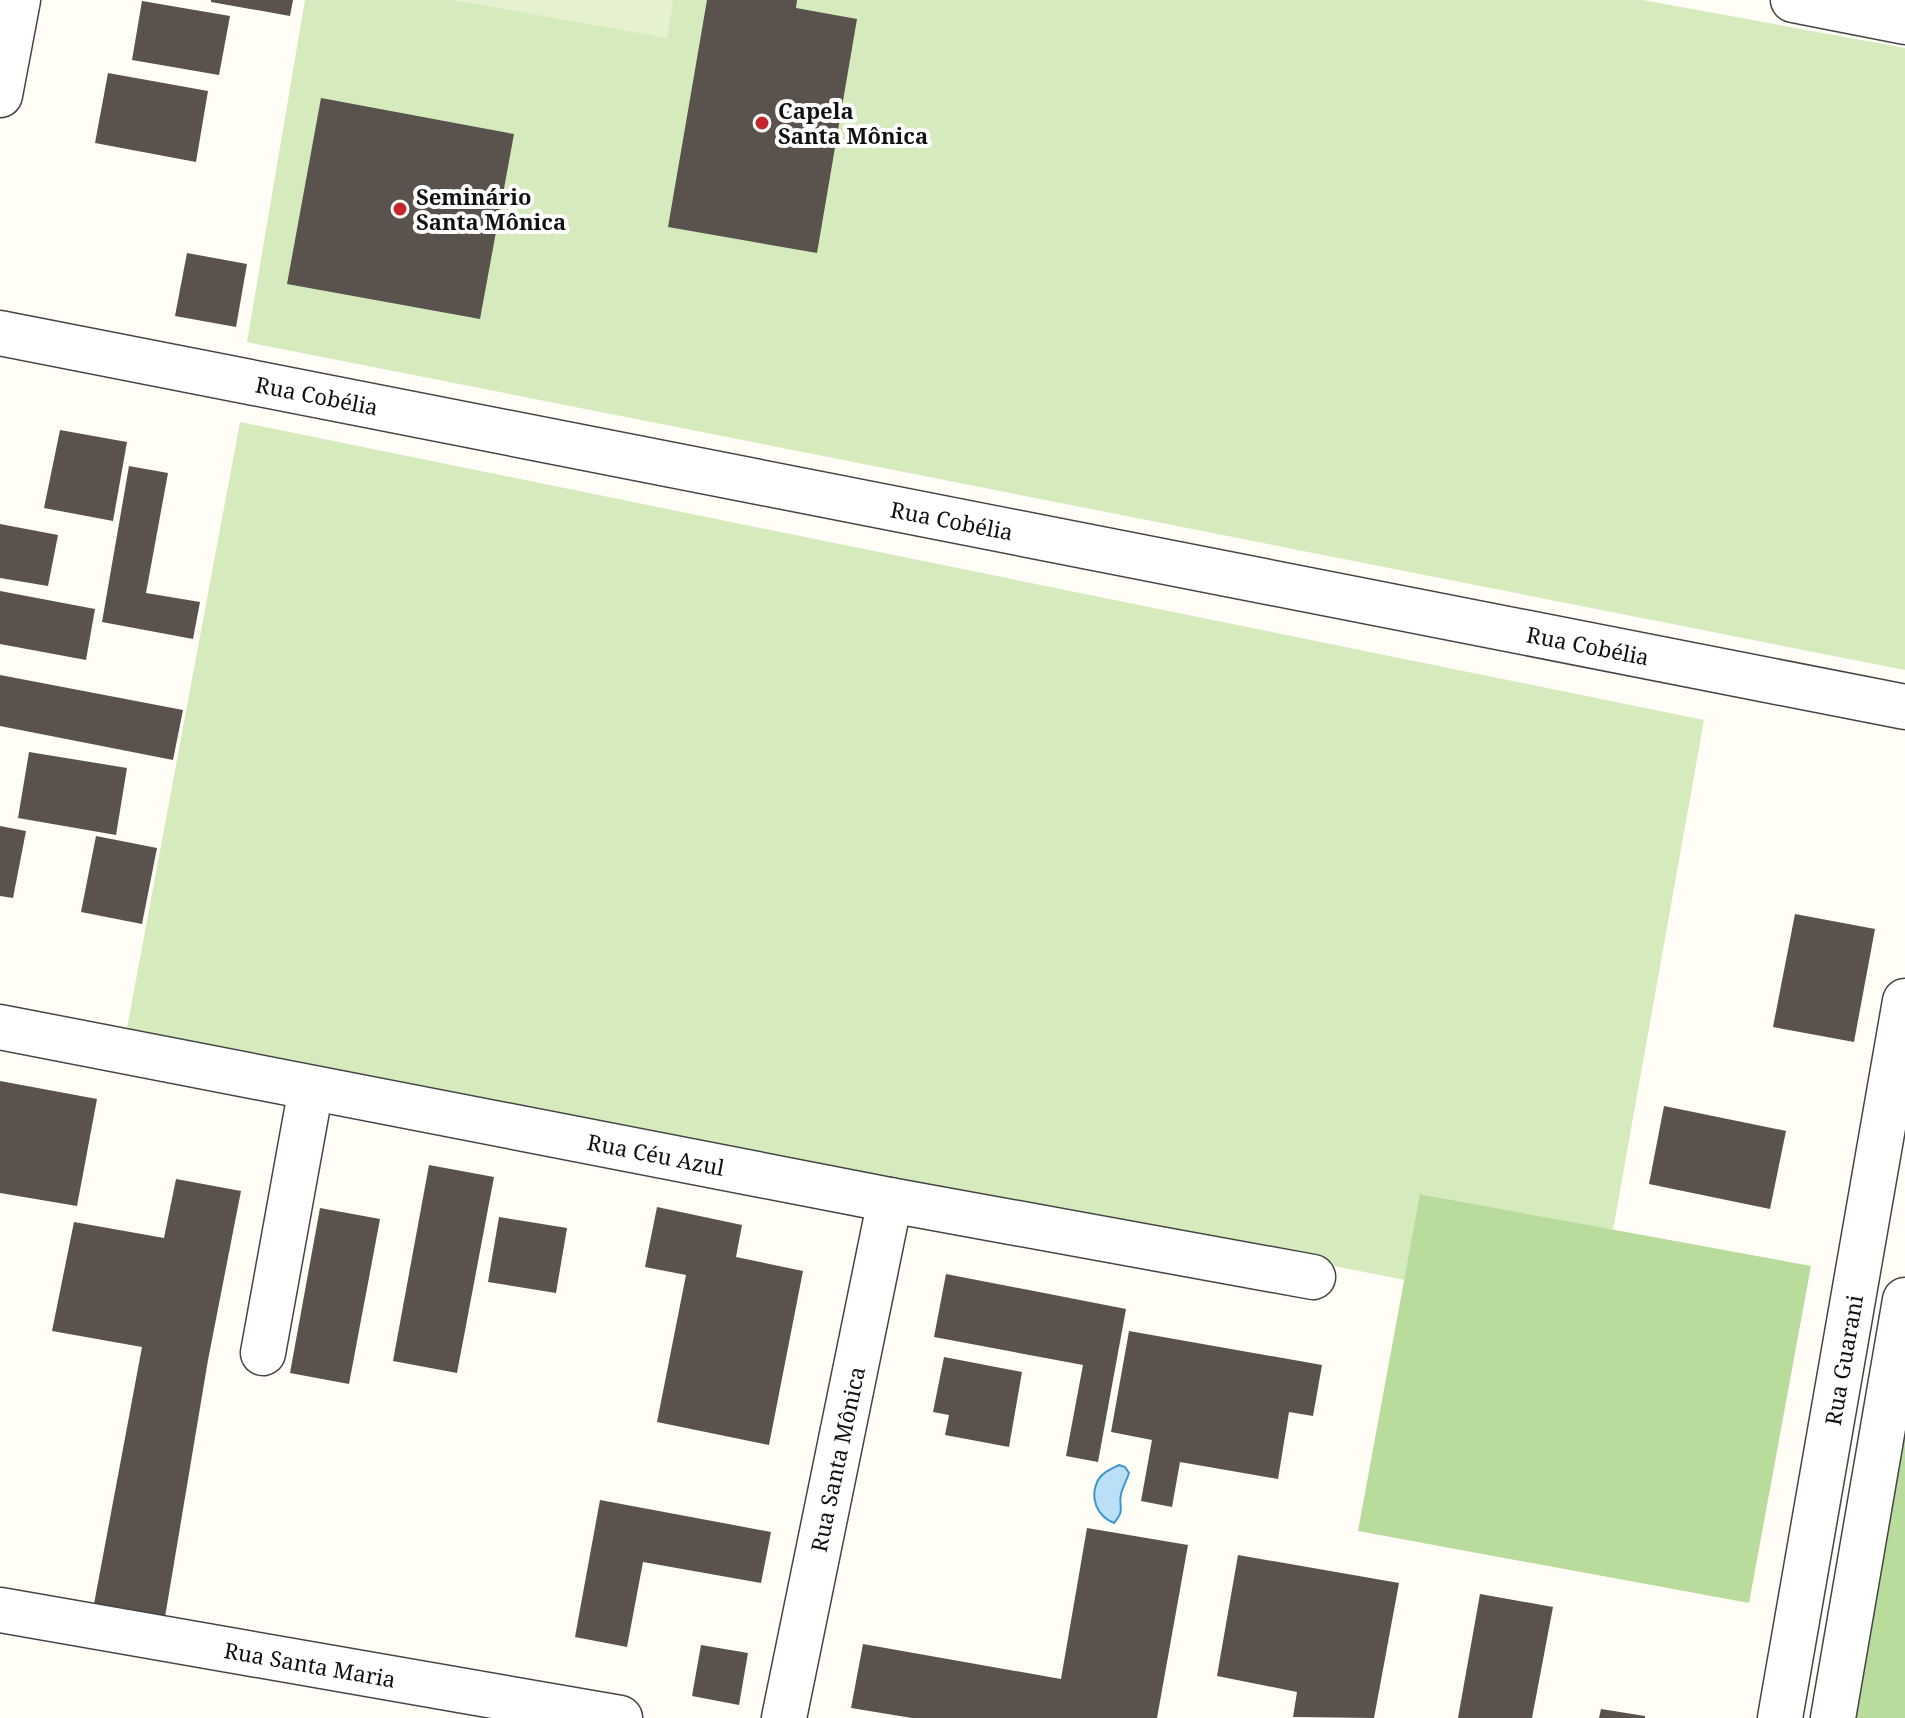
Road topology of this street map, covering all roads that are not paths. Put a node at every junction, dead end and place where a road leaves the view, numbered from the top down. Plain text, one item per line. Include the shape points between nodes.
1 (18, 0) edge
2 (1793, 0) edge
3 (1905, 22) edge
4 (0, 95) edge
5 (0, 333) edge
6 (1905, 707) edge
7 (1905, 1001) edge
8 (0, 1027) edge
9 (311, 1088) junction
10 (890, 1200) junction
11 (1313, 1277) dead end
12 (1905, 1300) edge
13 (263, 1353) dead end
14 (0, 1610) edge
15 (620, 1718) edge
16 (784, 1718) edge
17 (1780, 1718) edge
18 (1833, 1718) edge

1 - 4 street
2 - 3 street
5 - 6 street, Rua Cobélia
7 - 17 street, Rua Guarani
8 - 9 street, Rua Céu Azul
9 - 10 street, Rua Céu Azul
9 - 13 street
10 - 11 street, Rua Céu Azul
10 - 16 street, Rua Santa Mônica
12 - 18 street
14 - 15 street, Rua Santa Maria

